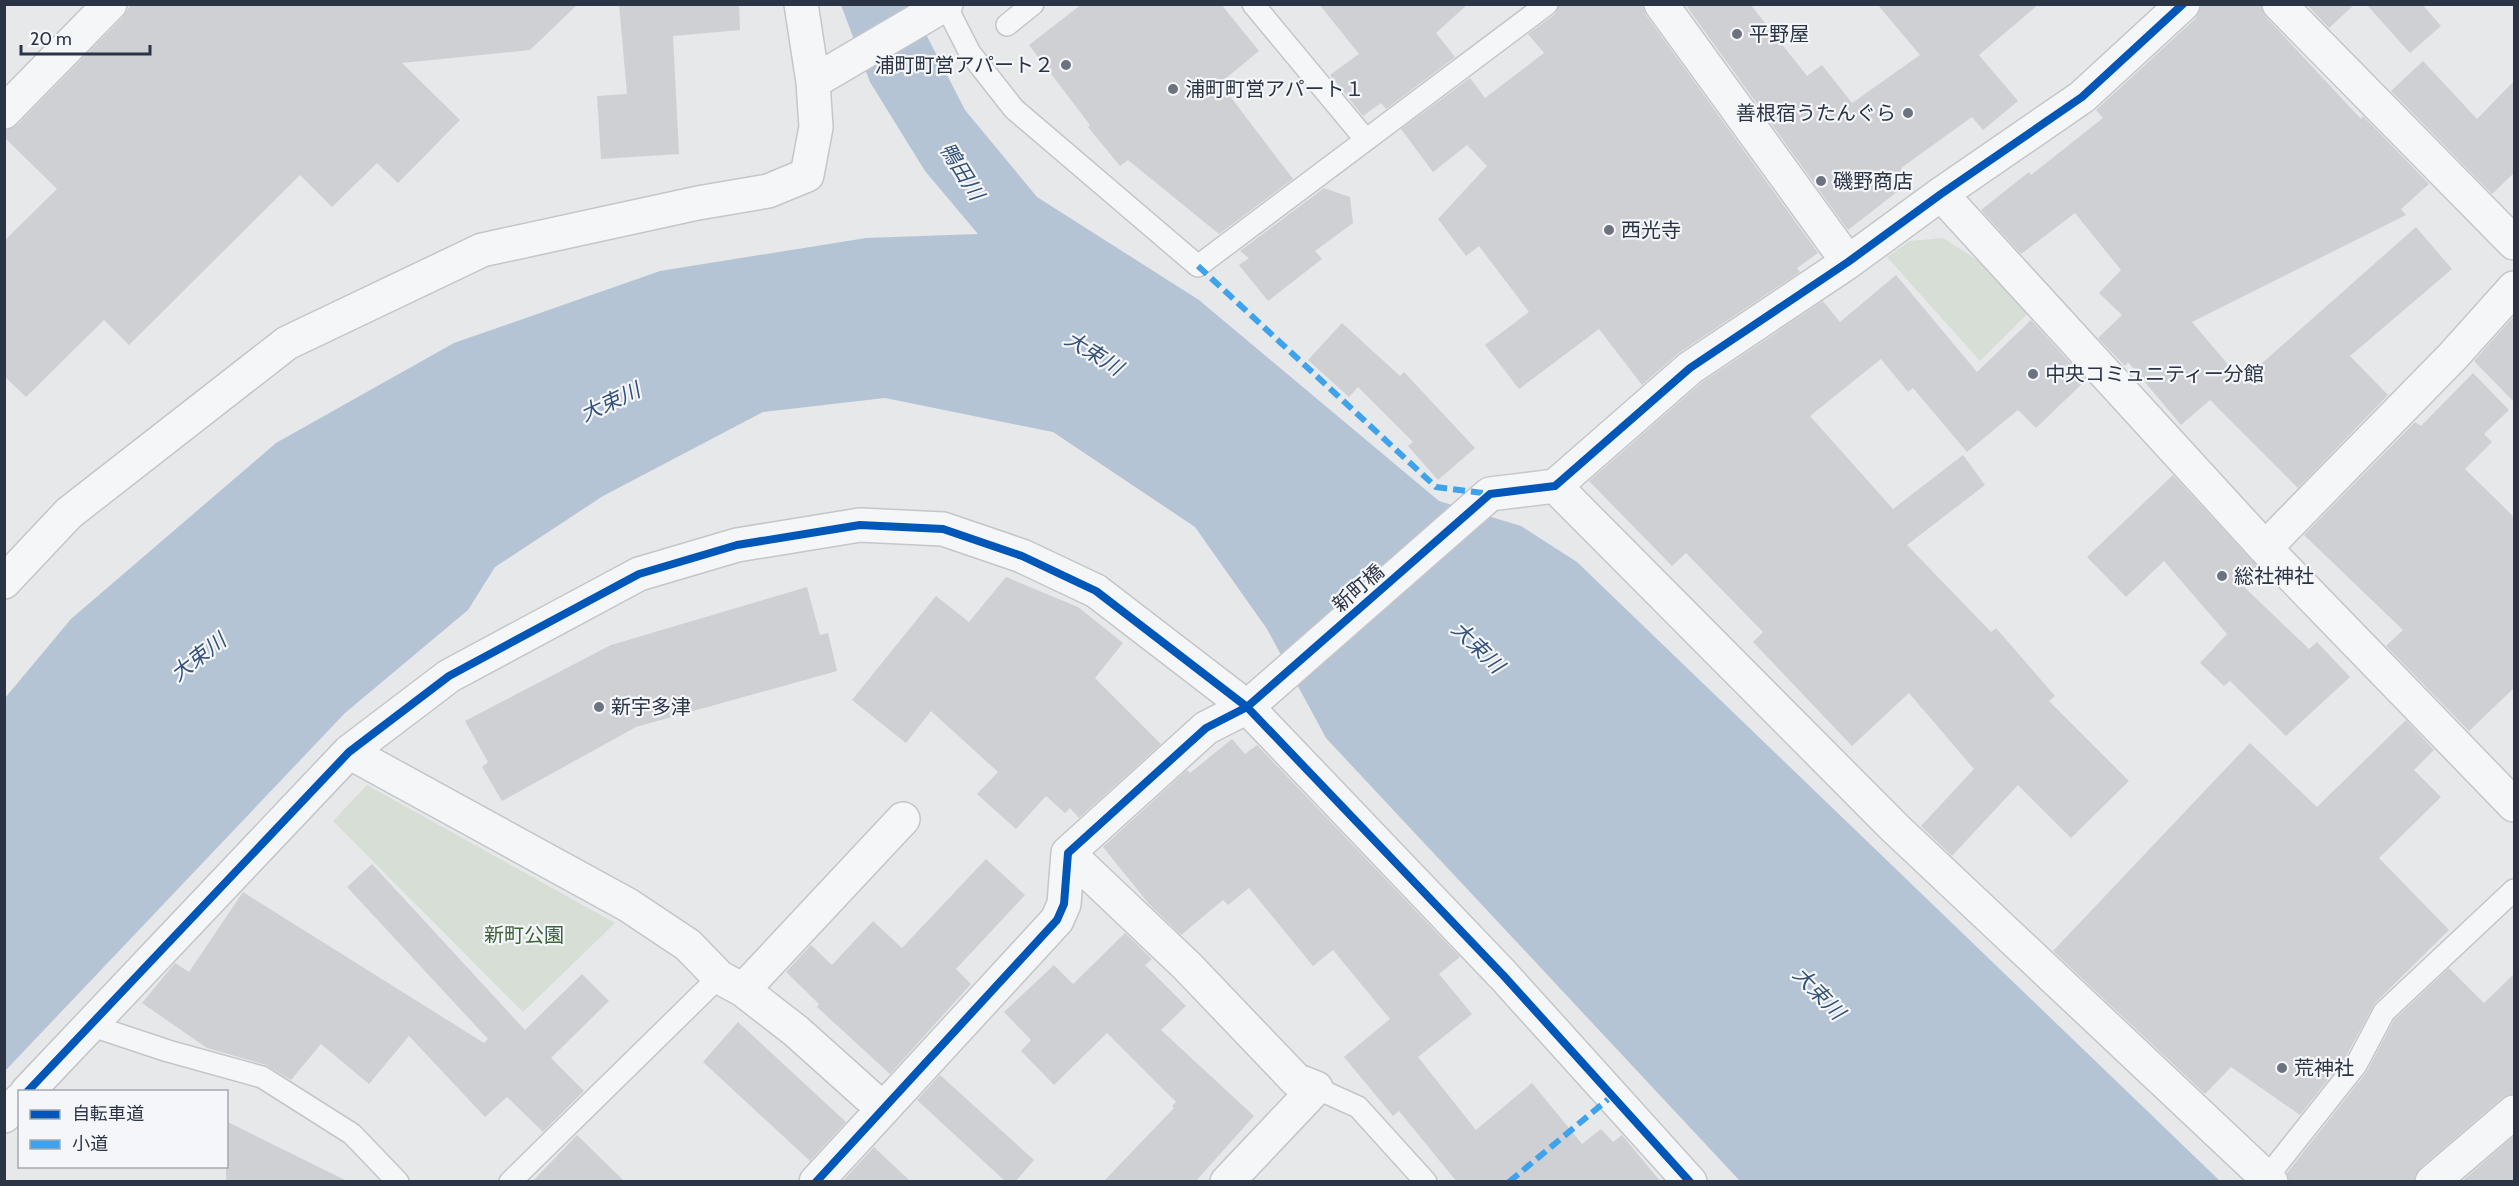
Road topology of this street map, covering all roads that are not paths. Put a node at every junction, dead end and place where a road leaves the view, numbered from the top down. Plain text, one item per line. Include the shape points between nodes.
1 (110, 4) edge
2 (801, 4) edge
3 (1033, 4) edge
4 (1253, 4) edge
5 (1547, 4) edge
6 (1661, 4) edge
7 (2183, 4) edge
8 (2279, 4) edge
9 (946, 5) edge
10 (1007, 25) dead end
11 (813, 82) junction
12 (4, 112) edge
13 (1366, 140) junction
14 (1941, 194) junction
15 (2514, 243) edge
16 (1848, 262) junction
17 (2514, 288) edge
18 (1555, 486) junction
19 (2265, 548) junction
20 (4, 582) edge
21 (1247, 707) junction
22 (349, 752) junction
23 (2514, 805) edge
24 (903, 819) dead end
25 (1068, 853) junction
26 (2514, 890) edge
27 (731, 983) junction
28 (90, 1025) junction
29 (1316, 1088) junction
30 (29, 1090) edge
31 (18, 1102) edge
32 (883, 1109) junction
33 (2514, 1112) edge
34 (4, 1116) edge
35 (2269, 1179) edge
36 (398, 1182) edge
37 (510, 1182) edge
38 (816, 1182) edge
39 (1227, 1182) edge
40 (1426, 1182) edge
41 (1690, 1182) edge
42 (2432, 1182) edge

1 - 12 street
2 - 11 street
3 - 10 lane
4 - 13 lane
5 - 13 lane
6 - 16 street
7 - 14 street via 2082,97
8 - 15 street
9 - 11 street
9 - 13 lane via 970,53 1014,109 1198,266
11 - 20 street via 816,126 807,175 768,191 482,250 287,343 69,513
14 - 16 street
14 - 19 street
16 - 18 street via 1690,368
17 - 19 street
18 - 21 street, 新町橋 via 1490,494
18 - 35 street via 1895,828
19 - 23 street
21 - 22 street via 1096,591 1022,556 943,529 860,525 737,545 639,574 450,676
21 - 25 street, 新町橋 via 1206,728
21 - 41 street via 1503,975
22 - 27 street via 628,904 688,945
22 - 28 street
24 - 27 street
25 - 29 street via 1187,966 1296,1080
25 - 32 street via 1064,904 1057,920
26 - 35 lane via 2384,1012 2356,1065
27 - 32 street via 796,1031
27 - 37 lane
28 - 30 street
28 - 36 lane via 262,1077 352,1134
29 - 39 street
29 - 40 lane via 1358,1107
31 - 34 street
32 - 38 street
33 - 42 street

